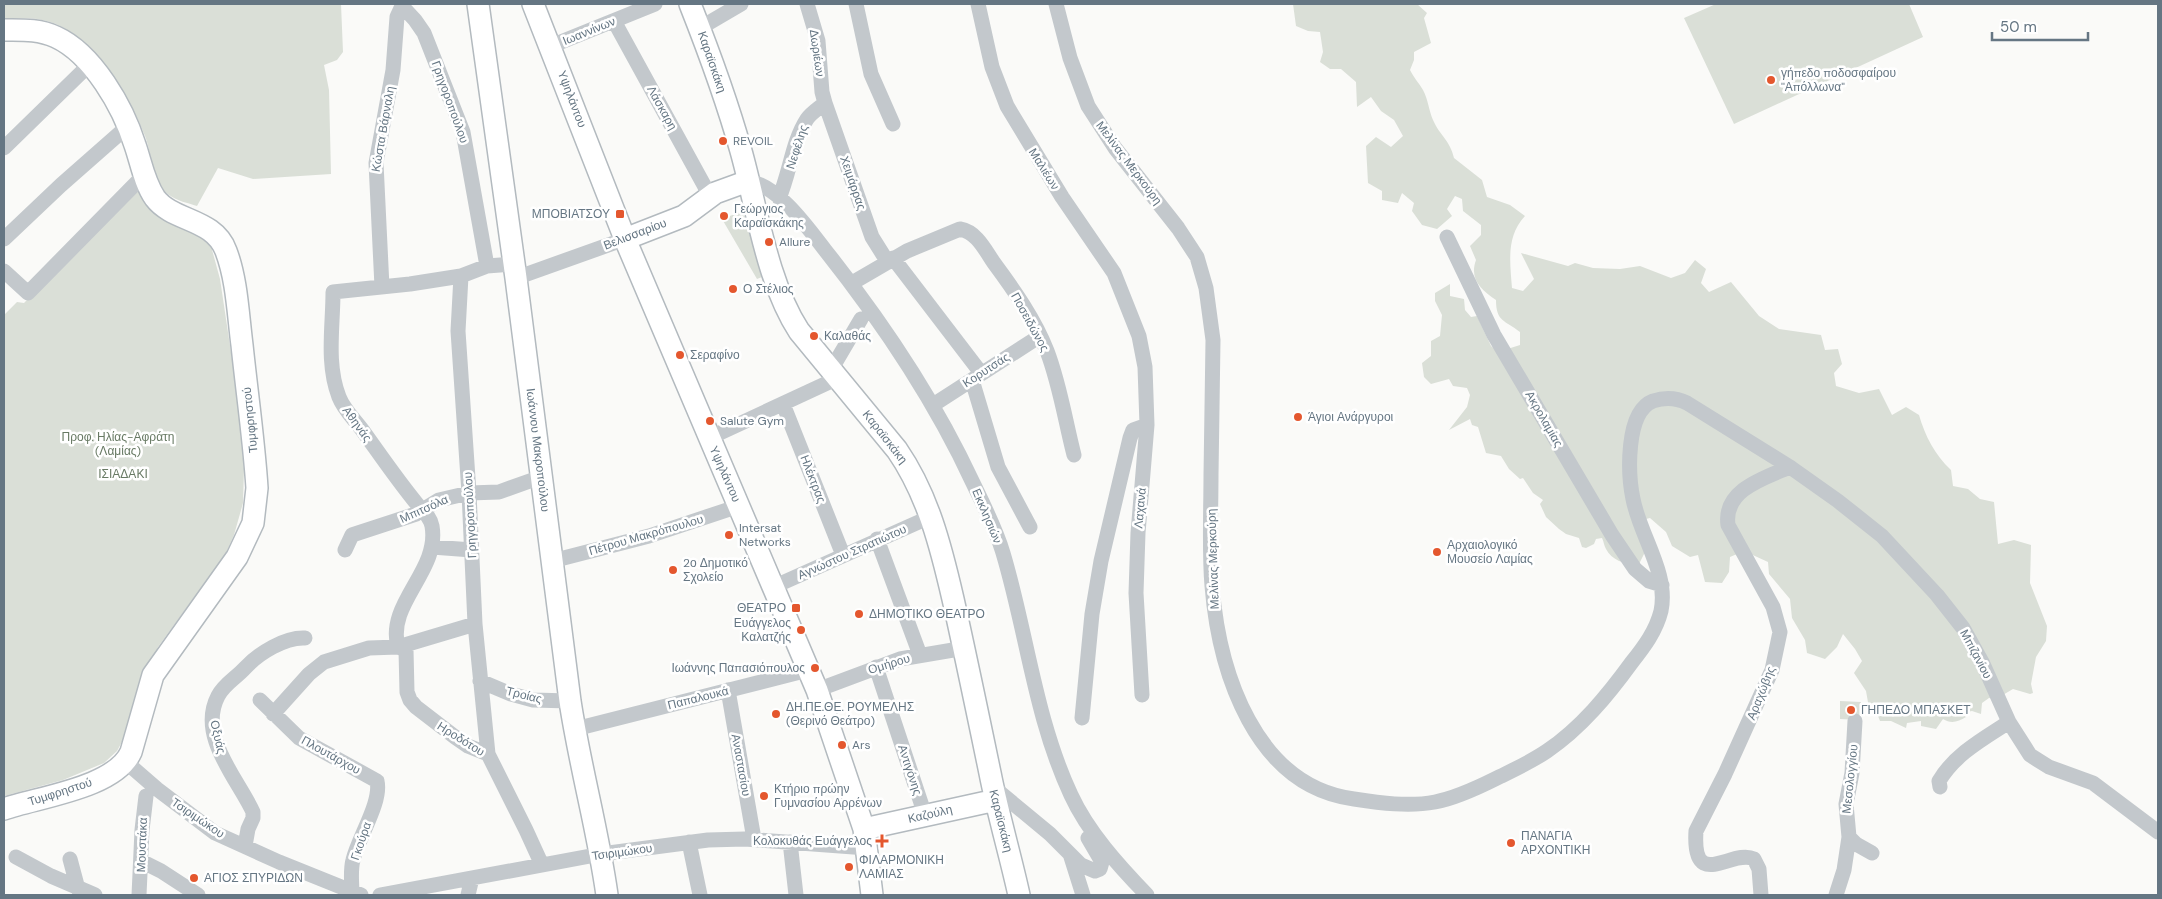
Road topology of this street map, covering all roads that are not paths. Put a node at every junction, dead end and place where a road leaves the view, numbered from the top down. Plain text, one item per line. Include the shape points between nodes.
1 (478, 4) edge
2 (534, 4) edge
3 (655, 4) edge
4 (690, 4) edge
5 (741, 4) edge
6 (807, 4) edge
7 (856, 4) edge
8 (978, 4) edge
9 (1056, 4) edge
10 (402, 5) edge
11 (614, 21) junction
12 (700, 28) junction
13 (4, 30) edge
14 (551, 46) junction
15 (90, 64) junction
16 (825, 103) junction
17 (892, 124) dead end
18 (128, 126) junction
19 (4, 148) edge
20 (144, 175) junction
21 (748, 181) junction
22 (710, 196) junction
23 (780, 198) junction
24 (1447, 237) dead end
25 (4, 239) edge
26 (626, 239) junction
27 (890, 260) junction
28 (486, 266) junction
29 (4, 270) edge
30 (515, 271) junction
31 (461, 276) junction
32 (852, 283) junction
33 (382, 287) junction
34 (333, 292) joint
35 (862, 319) dead end
36 (1135, 323) joint
37 (1040, 336) junction
38 (835, 374) junction
39 (976, 376) junction
40 (783, 404) junction
41 (933, 405) junction
42 (1147, 425) junction
43 (709, 438) junction
44 (1074, 455) dead end
45 (1790, 467) junction
46 (541, 477) junction
47 (469, 493) junction
48 (739, 506) junction
49 (423, 510) junction
50 (930, 517) junction
51 (1030, 527) dead end
52 (877, 540) junction
53 (432, 547) junction
54 (345, 550) dead end
55 (472, 550) junction
56 (842, 555) junction
57 (1652, 557) joint
58 (552, 561) junction
59 (1662, 585) junction
60 (773, 587) junction
61 (475, 624) junction
62 (305, 638) dead end
63 (398, 647) junction
64 (965, 648) junction
65 (920, 654) junction
66 (876, 667) junction
67 (808, 670) junction
68 (480, 680) junction
69 (728, 690) junction
70 (816, 690) junction
71 (1142, 695) dead end
72 (260, 700) dead end
73 (570, 701) junction
74 (273, 714) junction
75 (1082, 718) dead end
76 (1854, 721) dead end
77 (2009, 722) junction
78 (587, 726) dead end
79 (488, 754) junction
80 (126, 762) junction
81 (1940, 788) dead end
82 (378, 790) joint
83 (994, 793) junction
84 (146, 796) dead end
85 (4, 809) edge
86 (1078, 809) junction
87 (924, 815) junction
88 (2158, 832) edge
89 (1849, 837) junction
90 (866, 838) junction
91 (754, 839) junction
92 (689, 842) junction
93 (790, 842) junction
94 (245, 846) junction
95 (1872, 853) dead end
96 (601, 854) junction
97 (16, 857) dead end
98 (1071, 857) junction
99 (70, 858) dead end
100 (141, 861) junction
101 (542, 865) junction
102 (472, 878) junction
103 (78, 889) junction
104 (355, 894) edge
105 (1016, 894) edge
106 (95, 895) edge
107 (139, 895) edge
108 (198, 895) edge
109 (387, 895) edge
110 (468, 895) edge
111 (607, 895) edge
112 (700, 895) edge
113 (796, 895) edge
114 (872, 895) edge
115 (1083, 895) edge
116 (1147, 895) edge
117 (1761, 895) edge
118 (1836, 895) edge

1 - 30 street, Ιωάννου Μακροπούλου
2 - 14 street, Υψηλάντου
3 - 11 street, Ιωαννίνων
4 - 12 street, Καραϊσκάκη
5 - 12 street
6 - 16 street, Δωριέων via 818,41
7 - 17 street via 871,74
8 - 36 street, Μαλιέων via 992,67 1007,106 1062,197 1108,261
9 - 59 street, Μελίνας Μερκούρη via 1070,58 1088,106 1115,148 1189,243 1202,270 1213,340 1211,557 1215,615 1246,716 1257,736 1281,764 1320,790 1363,800 1425,804 1473,790 1549,750 1594,709 1655,628 1662,604
10 - 28 street, Γρηγοροπούλου via 424,33 463,132
10 - 33 street, Κώστα Βάρναλη via 397,17 393,70 376,163
11 - 14 street, Ιωαννίνων
11 - 22 street, Λάσκαρη
12 - 21 street, Καραϊσκάκη
13 - 15 street, Τυμφρηστού via 50,35 72,47
14 - 26 street, Υψηλάντου
15 - 18 street, Τυμφρηστού via 113,96
15 - 19 street
16 - 23 street, Νεφέλης via 808,117 794,149
16 - 27 street, Χειμάρρας via 872,237
18 - 20 street, Τυμφρηστού
18 - 25 street
20 - 29 street via 28,293
20 - 80 street, Τυμφρηστού via 151,192 161,204 211,232 227,254 236,296 257,501 251,529 238,557 153,675
21 - 22 street, Βελισσαρίου
21 - 23 street, Εκκλησιών via 759,184
21 - 38 street, Καραϊσκάκη via 768,255 791,318
22 - 26 street, Βελισσαρίου via 684,216
23 - 32 street, Εκκλησιών
24 - 59 street, Ακρολαμίας via 1494,335 1612,535 1635,569 1649,581
26 - 30 street, Βελισσαρίου
26 - 43 street, Υψηλάντου
27 - 32 street
27 - 37 street, Ποσειδώνος via 960,229 968,230 1000,272
27 - 39 street, Χειμάρρας
28 - 30 street, Βελισσαρίου
28 - 31 street, Βελισσαρίου
30 - 46 street, Ιωάννου Μακροπούλου
31 - 33 street, Βελισσαρίου
31 - 47 street, Γρηγοροπούλου via 458,331
32 - 41 street, Εκκλησιών
33 - 34 street, Βελισσαρίου
34 - 49 street, Αθηνάς via 330,337 340,399
35 - 38 street
36 - 42 street, Λαχανά via 1145,367
37 - 39 street, Κορυτσάς
37 - 44 street, Ποσειδώνος via 1066,413
38 - 40 street
38 - 50 street, Καραϊσκάκη via 908,466
39 - 41 street, Κορυτσάς
39 - 51 street, Χειμάρρας via 998,467
40 - 43 street
40 - 56 street, Ηλέκτρας
41 - 86 street, Εκκλησιών via 968,473 1002,552 1043,718 1056,759
42 - 71 street, Λαχανά via 1136,593
42 - 75 street via 1133,430 1130,438 1101,561 1092,614
43 - 48 street, Υψηλάντου
45 - 57 street, Μπιζανίου via 1680,400 1665,399 1646,405 1633,429 1630,474 1634,504
45 - 77 street, Μπιζανίου via 1882,536 1937,595 1963,628
45 - 117 street, Αραχώβης via 1750,486 1729,506 1728,525 1773,607 1779,638 1761,699 1696,831 1697,853 1708,865 1754,858 1759,869
46 - 47 street, Μπιτσόλα via 499,492
46 - 58 street, Ιωάννου Μακροπούλου
47 - 49 street, Μπιτσόλα via 439,500
47 - 55 street, Γρηγοροπούλου
48 - 58 street, Πέτρου Μακρόπουλου via 649,536
48 - 60 street, Υψηλάντου
49 - 53 street, Αθηνάς via 432,525
49 - 54 street, Μπιτσόλα via 352,535
50 - 52 street, Αγνώστου Στρατιώτου
50 - 64 street, Καραϊσκάκη
52 - 56 street, Αγνώστου Στρατιώτου
52 - 65 street
53 - 55 street
53 - 63 street via 427,564 400,616 396,639
55 - 61 street, Γρηγοροπούλου
56 - 60 street, Αγνώστου Στρατιώτου
57 - 59 street, Μελίνας Μερκούρη
58 - 73 street, Ιωάννου Μακροπούλου
60 - 67 street, Υψηλάντου
61 - 63 street
61 - 68 street, Γρηγοροπούλου
62 - 94 street, Οξυάς via 295,638 259,656 223,689 214,706 213,727 225,765 253,812
63 - 74 street via 370,648 324,662
63 - 79 street, Ηροδότου via 406,650 406,692 416,707 468,746
64 - 65 street, Ομήρου
64 - 83 street, Καραϊσκάκη
65 - 66 street, Ομήρου
66 - 70 street, Ομήρου
66 - 87 street, Αντιγόνης
67 - 69 street, Παπαλουκά
67 - 70 street, Υψηλάντου
68 - 73 street, Τροίας via 533,700
68 - 79 street, Γρηγοροπούλου
69 - 78 street, Παπαλουκά
69 - 91 street, Αναστασίου
70 - 90 street, Υψηλάντου
72 - 74 street, Πλουτάρχου
73 - 96 street, Ιωάννου Μακροπούλου
74 - 82 street, Πλουτάρχου via 299,738 373,778
76 - 89 street, Μεσολογγίου via 1852,773 1846,804
77 - 81 street via 1978,741 1950,766 1939,782
77 - 88 street, Μπιζανίου via 2034,759 2049,768 2093,783
79 - 101 street, Ηροδότου
80 - 85 street, Τυμφρηστού via 101,778 68,792
80 - 94 street, Τσιριμώκου via 215,832
82 - 104 street, Γκούρα via 352,861
83 - 87 street, Καζούλη
83 - 98 street via 1050,834
83 - 105 street, Καραϊσκάκη
84 - 100 street, Μουστάκα
86 - 98 street via 1101,867 1091,871
86 - 116 street, Εκκλησιών via 1110,853
87 - 90 street, Καζούλη
89 - 95 street
89 - 118 street, Μεσολογγίου
90 - 93 street, Τσιριμώκου
90 - 114 street, Υψηλάντου
91 - 92 street, Τσιριμώκου
91 - 93 street, Τσιριμώκου
92 - 96 street, Τσιριμώκου
92 - 112 street
93 - 113 street
94 - 104 street, Τσιριμώκου
96 - 101 street, Τσιριμώκου
96 - 111 street, Ιωάννου Μακροπούλου
97 - 103 street
98 - 115 street
99 - 103 street
100 - 107 street, Μουστάκα
100 - 108 street
101 - 102 street, Τσιριμώκου
102 - 109 street, Τσιριμώκου
102 - 110 street
103 - 106 street

